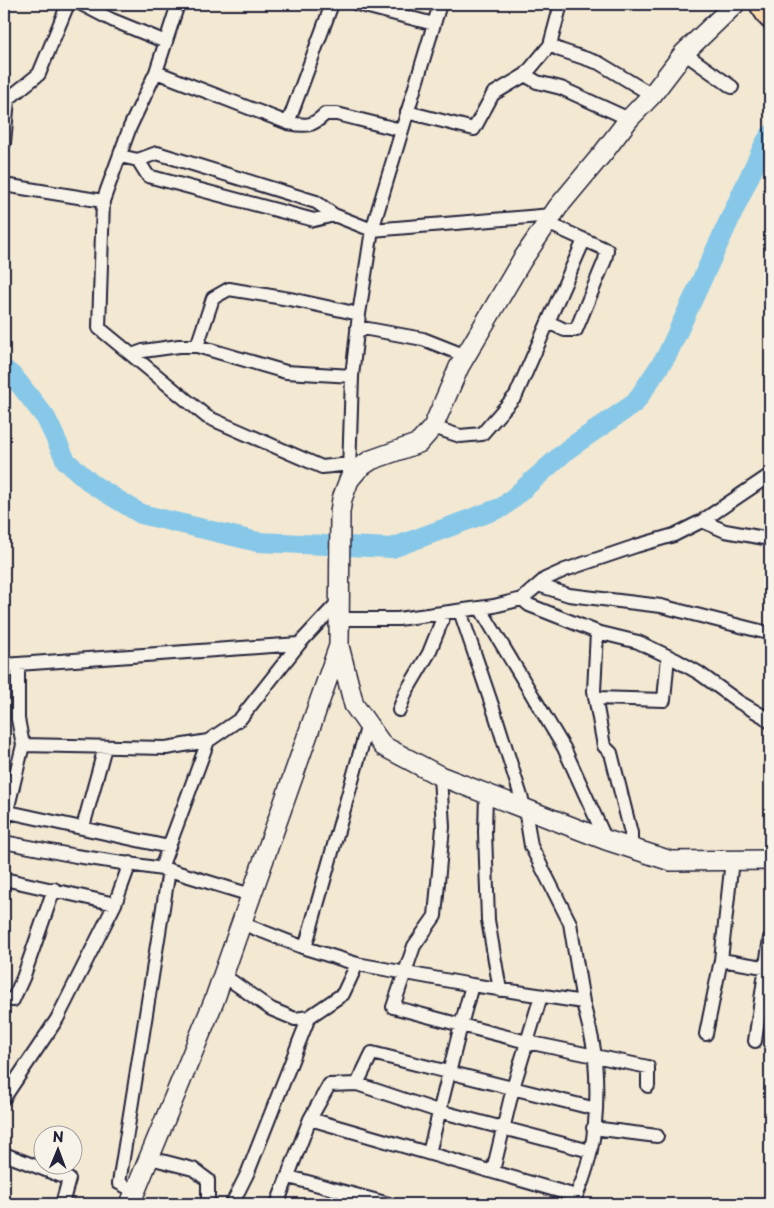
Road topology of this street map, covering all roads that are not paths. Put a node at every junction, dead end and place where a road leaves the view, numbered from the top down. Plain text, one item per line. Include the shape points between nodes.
1 (68, 4) edge
2 (81, 4) edge
3 (178, 4) edge
4 (332, 4) edge
5 (357, 4) edge
6 (440, 4) edge
7 (561, 4) edge
8 (735, 4) edge
9 (434, 24) junction
10 (166, 42) junction
11 (550, 45) junction
12 (684, 53) junction
13 (156, 72) junction
14 (525, 75) junction
15 (732, 87) dead end
16 (652, 95) junction
17 (6, 96) edge
18 (407, 112) junction
19 (629, 120) junction
20 (288, 123) junction
21 (401, 130) junction
22 (4, 143) edge
23 (120, 156) junction
24 (138, 160) junction
25 (4, 185) edge
26 (103, 201) junction
27 (334, 214) junction
28 (550, 219) junction
29 (372, 230) junction
30 (584, 240) junction
31 (359, 314) junction
32 (548, 322) junction
33 (357, 327) junction
34 (197, 346) junction
35 (132, 355) junction
36 (466, 356) junction
37 (352, 376) junction
38 (433, 427) junction
39 (349, 472) junction
40 (770, 475) edge
41 (702, 521) junction
42 (770, 539) edge
43 (538, 585) junction
44 (522, 600) junction
45 (339, 601) junction
46 (480, 608) junction
47 (460, 611) junction
48 (445, 613) junction
49 (597, 632) junction
50 (764, 632) dead end
51 (299, 644) junction
52 (339, 646) junction
53 (668, 656) junction
54 (18, 664) junction
55 (4, 665) edge
56 (596, 698) junction
57 (399, 710) dead end
58 (770, 722) edge
59 (368, 724) junction
60 (208, 741) junction
61 (23, 745) junction
62 (106, 747) junction
63 (440, 776) junction
64 (486, 794) junction
65 (525, 809) junction
66 (5, 815) edge
67 (83, 828) junction
68 (606, 840) junction
69 (4, 842) edge
70 (169, 847) junction
71 (631, 847) junction
72 (732, 860) junction
73 (770, 860) edge
74 (130, 863) junction
75 (165, 869) junction
76 (4, 878) edge
77 (54, 889) junction
78 (251, 895) junction
79 (115, 904) junction
80 (241, 923) junction
81 (770, 938) edge
82 (305, 948) junction
83 (721, 960) junction
84 (356, 964) junction
85 (768, 967) edge
86 (405, 972) junction
87 (223, 975) junction
88 (472, 985) junction
89 (500, 990) junction
90 (541, 996) junction
91 (4, 998) edge
92 (583, 1002) junction
93 (309, 1016) junction
94 (461, 1025) junction
95 (706, 1034) dead end
96 (755, 1041) dead end
97 (527, 1042) junction
98 (595, 1057) junction
99 (448, 1073) junction
100 (357, 1084) junction
101 (648, 1086) dead end
102 (513, 1088) junction
103 (4, 1098) edge
104 (596, 1109) junction
105 (440, 1111) junction
106 (310, 1119) junction
107 (504, 1128) junction
108 (593, 1128) junction
109 (657, 1136) dead end
110 (590, 1150) junction
111 (429, 1153) junction
112 (4, 1154) edge
113 (151, 1155) junction
114 (493, 1172) junction
115 (289, 1177) junction
116 (133, 1198) edge
117 (574, 1200) edge
118 (62, 1204) edge
119 (208, 1204) edge
120 (232, 1204) edge
121 (277, 1204) edge
122 (389, 1204) edge

1 - 17 street via 39,74
2 - 10 street
3 - 10 street
4 - 20 street
5 - 9 street
6 - 9 street
7 - 11 street
8 - 12 main road
9 - 18 street
10 - 13 street
11 - 14 street
11 - 16 street via 599,63
12 - 15 street
12 - 16 main road
13 - 20 street
13 - 23 street
14 - 18 street via 493,94 474,129
14 - 19 street
16 - 19 main road
17 - 22 street
18 - 21 street
19 - 28 main road
20 - 21 street via 306,126 326,114 337,114
21 - 29 street
23 - 24 street
23 - 26 street
24 - 27 street via 157,153 316,202
24 - 27 street via 148,176 314,220
25 - 26 street
26 - 35 street via 99,328
27 - 29 street
28 - 29 street
28 - 30 street
28 - 36 main road via 518,266
29 - 31 street
30 - 32 street
30 - 32 street via 607,250 606,260 576,330 565,330
31 - 33 street
31 - 34 street via 228,289 213,298
32 - 38 street via 516,395 482,434 460,436
33 - 36 street via 423,339
33 - 37 street
34 - 35 street
34 - 37 street via 286,372
35 - 39 street via 207,417 322,467
36 - 38 main road via 458,367
37 - 39 street
38 - 39 main road via 419,443 371,460
39 - 45 main road via 340,512
40 - 41 street
41 - 42 street via 725,531
41 - 43 street via 674,535 565,570
43 - 44 street
43 - 50 street via 569,595 661,606
44 - 46 street
44 - 49 street
45 - 48 street via 398,619
45 - 51 street
45 - 52 main road
46 - 47 street
46 - 68 street via 564,748
47 - 48 street
47 - 65 street
48 - 57 street via 429,653
49 - 53 street via 638,642
49 - 56 street
51 - 54 street
51 - 60 street via 240,719
52 - 59 main road via 354,705
52 - 78 main road
53 - 56 street via 664,700
53 - 58 street via 699,672
54 - 55 street
54 - 61 street via 18,719
56 - 71 street via 604,746 611,753 631,833
59 - 63 main road via 383,746
59 - 82 street
60 - 62 street via 166,748
60 - 70 street
61 - 62 street
61 - 66 street
62 - 67 street
63 - 64 main road
63 - 86 street via 443,827 435,916 414,946
64 - 65 main road
64 - 89 street via 488,920
65 - 68 main road
65 - 92 street via 531,846 570,923
66 - 67 street
67 - 70 street
68 - 71 main road
69 - 74 street
70 - 75 street
71 - 72 main road via 671,861
72 - 73 main road
72 - 83 street
74 - 75 street
74 - 79 street
75 - 78 street
75 - 116 street via 119,1183
76 - 77 street
77 - 79 street
77 - 91 street via 13,1000
78 - 80 main road
79 - 103 street via 57,1019
80 - 82 street
80 - 87 main road
81 - 85 street
82 - 84 street
83 - 85 street
83 - 95 street
84 - 86 street
84 - 93 street via 343,994
85 - 96 street
86 - 88 street
86 - 94 street via 393,1007
87 - 93 street via 281,1014 295,1019
87 - 113 main road
88 - 89 street
88 - 94 street
89 - 90 street
90 - 92 street
90 - 97 street
92 - 98 street
93 - 120 street via 248,1172
94 - 97 street
94 - 99 street
97 - 98 street
97 - 102 street
98 - 101 street via 648,1067
98 - 104 street
99 - 100 street via 372,1053
99 - 102 street
99 - 105 street
100 - 105 street
100 - 106 street via 329,1084
102 - 104 street
102 - 107 street
104 - 108 street
105 - 107 street
105 - 111 street
106 - 111 street
106 - 115 street
107 - 110 street
107 - 114 street
108 - 109 street
108 - 110 street
110 - 117 street via 582,1185
111 - 114 street
112 - 118 street via 69,1179
113 - 116 main road
113 - 119 street via 154,1159 193,1169 208,1180
114 - 117 street
115 - 121 street
115 - 122 street

